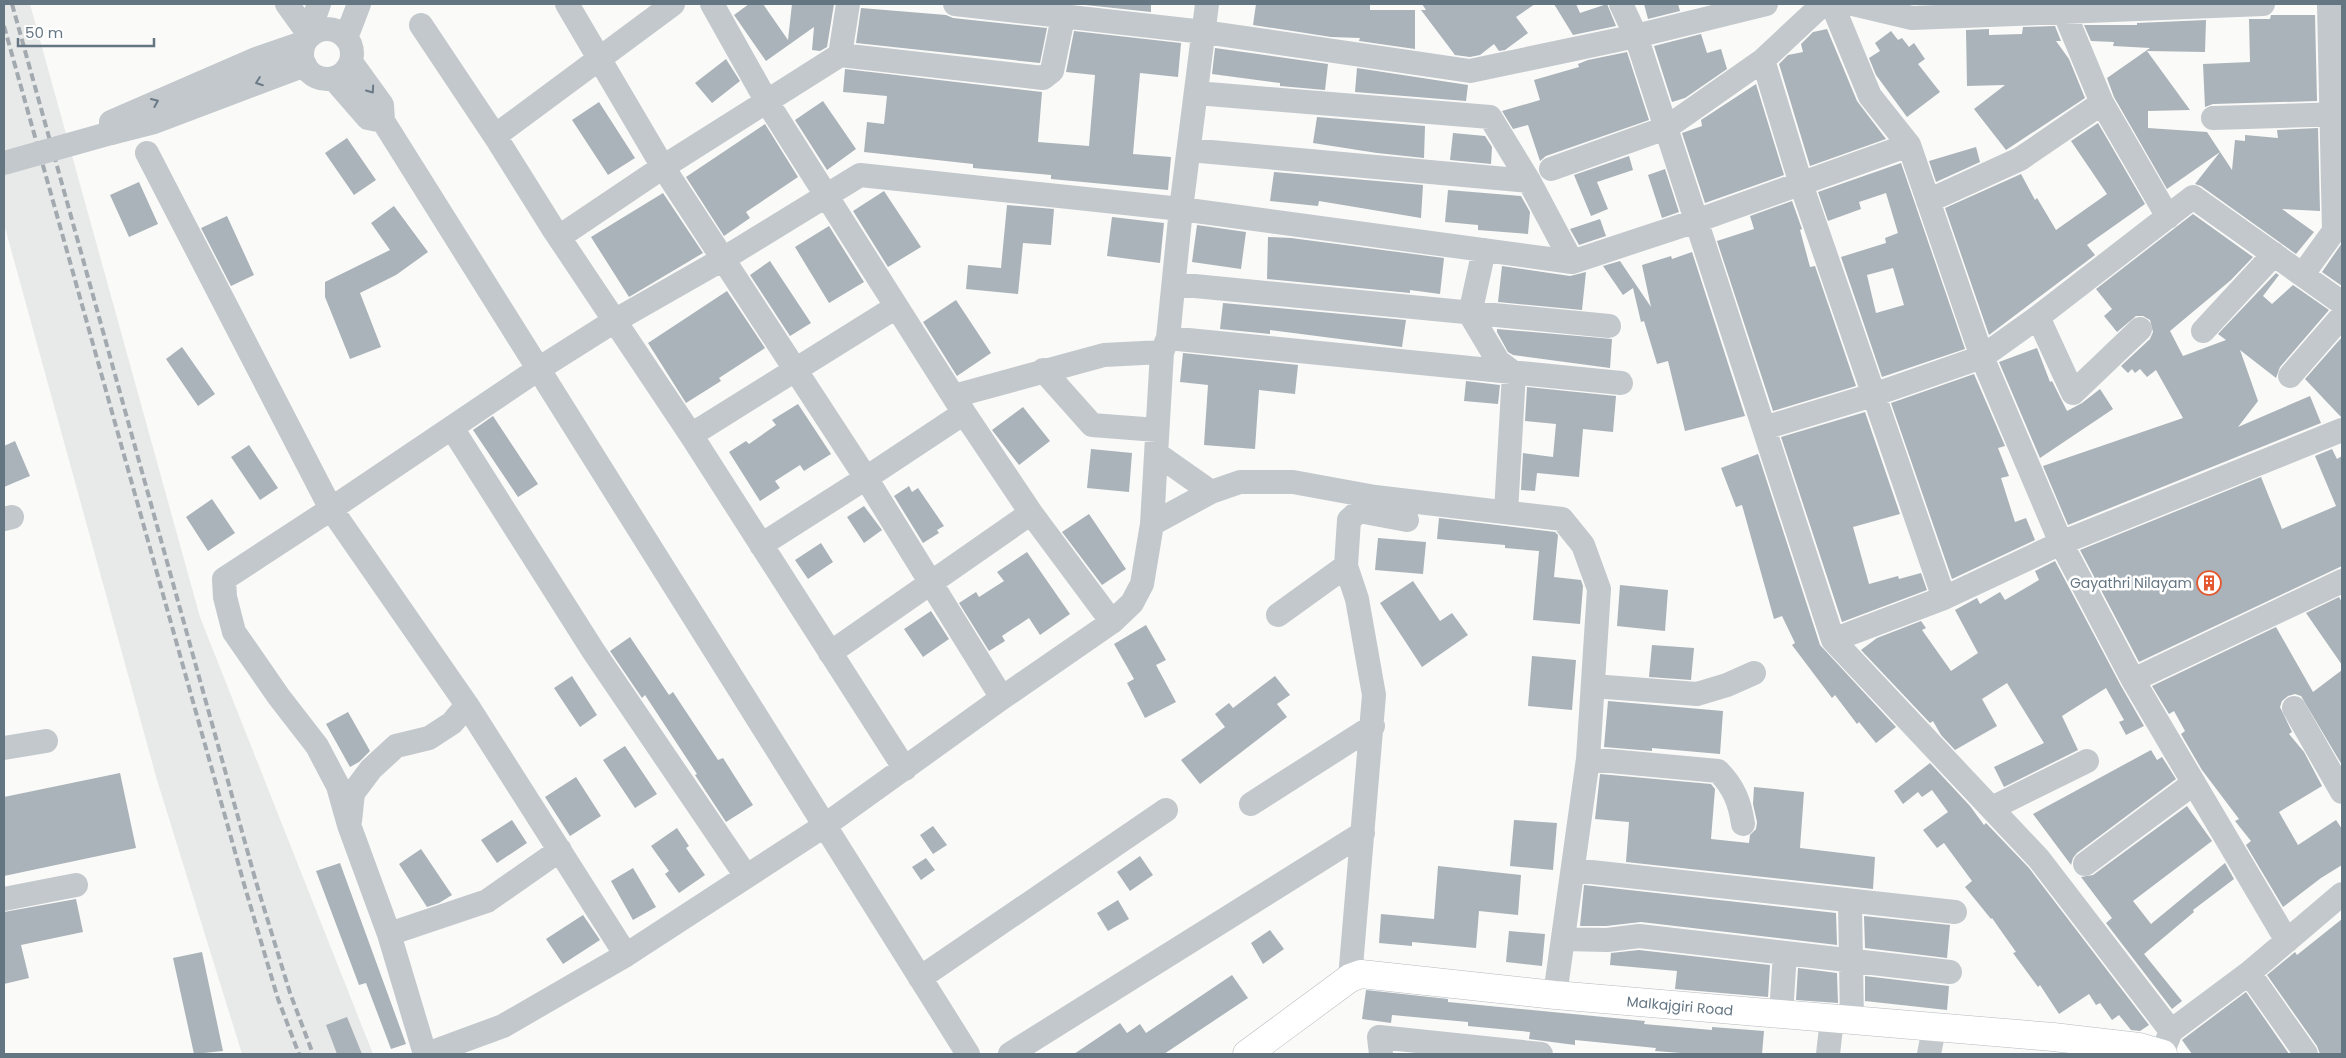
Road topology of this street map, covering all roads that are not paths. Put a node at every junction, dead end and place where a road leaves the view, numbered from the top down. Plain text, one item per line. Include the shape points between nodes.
1 (286, 4) edge
2 (318, 4) edge
3 (359, 4) edge
4 (567, 4) edge
5 (672, 4) edge
6 (712, 4) edge
7 (848, 4) edge
8 (955, 4) edge
9 (1207, 4) edge
10 (1621, 4) edge
11 (1766, 4) edge
12 (1823, 4) edge
13 (1832, 4) edge
14 (1853, 4) edge
15 (2263, 4) edge
16 (2329, 4) edge
17 (2066, 14) junction
18 (1063, 17) junction
19 (421, 25) dead end
20 (1204, 32) junction
21 (310, 36) junction
22 (1636, 36) junction
23 (346, 38) junction
24 (840, 55) junction
25 (598, 58) junction
26 (1763, 60) junction
27 (351, 62) junction
28 (305, 65) junction
29 (334, 79) junction
30 (1196, 93) junction
31 (767, 102) junction
32 (2102, 103) junction
33 (2337, 115) edge
34 (2213, 118) dead end
35 (383, 121) junction
36 (111, 127) junction
37 (1666, 128) junction
38 (495, 136) junction
39 (1909, 145) junction
40 (4, 150) edge
41 (1189, 150) junction
42 (147, 153) dead end
43 (4, 162) edge
44 (663, 167) junction
45 (1551, 169) dead end
46 (1529, 181) junction
47 (1801, 184) junction
48 (827, 195) junction
49 (1928, 202) junction
50 (1181, 209) junction
51 (2168, 217) junction
52 (1696, 221) junction
53 (2338, 230) edge
54 (559, 237) junction
55 (1484, 250) junction
56 (2274, 254) junction
57 (723, 259) junction
58 (1572, 262) junction
59 (2303, 274) junction
60 (1174, 284) junction
61 (2342, 303) edge
62 (896, 307) junction
63 (1470, 314) junction
64 (2342, 316) edge
65 (2038, 318) junction
66 (616, 320) junction
67 (1609, 326) dead end
68 (2140, 329) dead end
69 (2203, 331) dead end
70 (1165, 345) junction
71 (1982, 357) junction
72 (540, 368) junction
73 (794, 370) junction
74 (1043, 370) junction
75 (1514, 372) junction
76 (2290, 376) dead end
77 (1621, 383) dead end
78 (1873, 395) junction
79 (959, 404) junction
80 (452, 428) junction
81 (1764, 428) junction
82 (1157, 430) junction
83 (2342, 430) edge
84 (691, 435) junction
85 (1157, 454) junction
86 (866, 478) junction
87 (1211, 492) junction
88 (331, 509) junction
89 (1506, 512) junction
90 (1031, 513) junction
91 (1407, 520) dead end
92 (1152, 524) junction
93 (2061, 543) junction
94 (761, 545) junction
95 (1346, 566) junction
96 (2342, 581) edge
97 (931, 584) junction
98 (1944, 598) junction
99 (1278, 616) dead end
100 (1112, 622) junction
101 (1833, 640) junction
102 (830, 653) junction
103 (1754, 672) dead end
104 (2133, 680) junction
105 (1593, 686) junction
106 (1002, 698) junction
107 (466, 705) junction
108 (2294, 708) dead end
109 (1373, 726) junction
110 (46, 741) dead end
111 (4, 748) edge
112 (1588, 759) junction
113 (2167, 760) dead end
114 (2087, 761) dead end
115 (905, 769) junction
116 (2190, 786) junction
117 (2342, 792) edge
118 (1251, 804) dead end
119 (1992, 808) junction
120 (1166, 810) dead end
121 (1743, 824) dead end
122 (349, 825) junction
123 (824, 826) junction
124 (1363, 832) junction
125 (560, 850) junction
126 (2085, 864) dead end
127 (1573, 870) junction
128 (746, 876) junction
129 (76, 885) dead end
130 (2342, 894) edge
131 (4, 899) edge
132 (1850, 901) junction
133 (1955, 912) dead end
134 (389, 934) junction
135 (1563, 939) junction
136 (2287, 941) junction
137 (1785, 953) junction
138 (626, 955) junction
139 (1852, 960) junction
140 (1950, 972) dead end
141 (2249, 973) junction
142 (920, 978) junction
143 (1350, 978) junction
144 (1555, 995) junction
145 (1781, 1014) junction
146 (1842, 1020) junction
147 (1931, 1041) edge
148 (2054, 1046) edge
149 (2156, 1049) edge
150 (426, 1054) edge
151 (968, 1054) edge
152 (1010, 1054) edge
153 (1247, 1054) edge
154 (1381, 1054) edge
155 (1541, 1054) edge
156 (1828, 1054) edge
157 (2306, 1054) edge

1 - 21 street
2 - 21 street
3 - 23 street
4 - 25 street
5 - 25 street
6 - 31 street
7 - 24 street
8 - 18 street
9 - 20 street
10 - 22 street
11 - 22 street
12 - 26 street
13 - 39 street via 1870,96
14 - 17 street via 1912,18
15 - 17 street
16 - 33 street
17 - 32 street
18 - 20 street
18 - 24 street via 1052,71 1043,78
19 - 38 street
20 - 22 street via 1470,71
20 - 30 street
21 - 23 street via 332,30
21 - 28 street via 302,58
36 -> 21 street
22 - 37 street
23 - 27 street via 352,54
24 - 31 street
25 - 38 street
25 - 44 street
26 - 37 street
26 - 47 street
27 - 29 street
27 -> 35 street via 382,105
28 - 29 street via 317,77
28 -> 36 street via 154,122
29 - 35 street via 368,118
30 - 41 street
30 - 46 street via 1490,117
31 - 44 street
31 - 48 street
32 - 49 street via 2020,159
32 - 51 street
33 - 34 street
33 - 53 street
35 - 72 street
36 - 40 street
36 - 43 street, bridge
37 - 45 street
37 - 52 street
38 - 54 street
39 - 47 street
39 - 49 street
41 - 46 street
41 - 50 street
42 - 88 street
44 - 54 street
44 - 57 street
46 - 58 street
47 - 52 street
47 - 78 street
48 - 50 street via 860,176
48 - 57 street
48 - 62 street
49 - 71 street
50 - 55 street
50 - 60 street
51 - 56 street via 2193,197
51 - 65 street
52 - 58 street
52 - 81 street
53 - 59 street
54 - 66 street
55 - 58 street
55 - 63 street
56 - 59 street
56 - 69 street
57 - 66 street
57 - 73 street
59 - 61 street
60 - 63 street
60 - 70 street
62 - 73 street
62 - 79 street
63 - 67 street
63 - 75 street via 1498,361
64 - 76 street
65 - 68 street via 2072,393
65 - 71 street
66 - 72 street
66 - 84 street
70 - 74 street
70 - 75 street
70 - 82 street
71 - 78 street
71 - 93 street
72 - 80 street
72 - 123 street
73 - 84 street
73 - 86 street
74 - 79 street
74 - 82 street via 1092,425
75 - 77 street
75 - 89 street
78 - 81 street
78 - 98 street
79 - 86 street
79 - 90 street
80 - 88 street
80 - 128 street via 594,652
81 - 101 street
82 - 85 street
83 - 93 street
84 - 94 street
85 - 87 street
85 - 92 street
86 - 94 street
86 - 97 street
87 - 89 street via 1240,482 1293,482 1375,497
87 - 92 street
88 - 107 street
88 - 122 street via 224,579 225,597 234,632 318,746 338,786
89 - 105 street via 1562,519 1583,545 1599,589
90 - 97 street
90 - 100 street
91 - 95 street via 1359,510 1352,515
92 - 100 street via 1142,584 1132,603
93 - 98 street
93 - 104 street
94 - 102 street
95 - 99 street
95 - 109 street via 1357,599 1372,672
96 - 104 street
97 - 102 street
97 - 106 street
98 - 101 street
100 - 106 street
101 - 119 street
102 - 115 street
103 - 105 street via 1728,685 1697,694
104 - 116 street
105 - 112 street
106 - 115 street
107 - 122 street via 452,723 428,738 396,746 371,769 353,793
107 - 125 street
108 - 117 street
109 - 118 street
109 - 124 street
110 - 111 street
112 - 121 street via 1718,771 1728,781 1740,804
112 - 127 street
113 - 116 street
114 - 119 street
115 - 123 street
116 - 126 street
116 - 136 street
119 - 149 street via 2039,859
120 - 142 street
122 - 134 street
123 - 128 street
123 - 142 street
124 - 143 street
124 - 152 street
125 - 134 street via 487,901
125 - 138 street
127 - 132 street
127 - 135 street
128 - 138 street
129 - 131 street
130 - 136 street
132 - 133 street
132 - 139 street
134 - 150 street
135 - 137 street via 1607,940 1639,936
135 - 144 street
136 - 141 street
137 - 139 street
137 - 145 street
138 - 150 street via 503,1026
139 - 140 street
139 - 146 street
141 - 149 street
141 - 157 street
142 - 151 street
143 - 144 main road, Malkajgiri Road via 1372,974
143 - 153 main road, Malkajgiri Road
144 - 145 main road, Malkajgiri Road
145 - 146 main road, Malkajgiri Road
146 - 147 main road, Malkajgiri Road
146 - 156 street
147 - 148 main road, Malkajgiri Road
148 - 149 main road, Malkajgiri Road
154 - 155 street via 1379,1037

